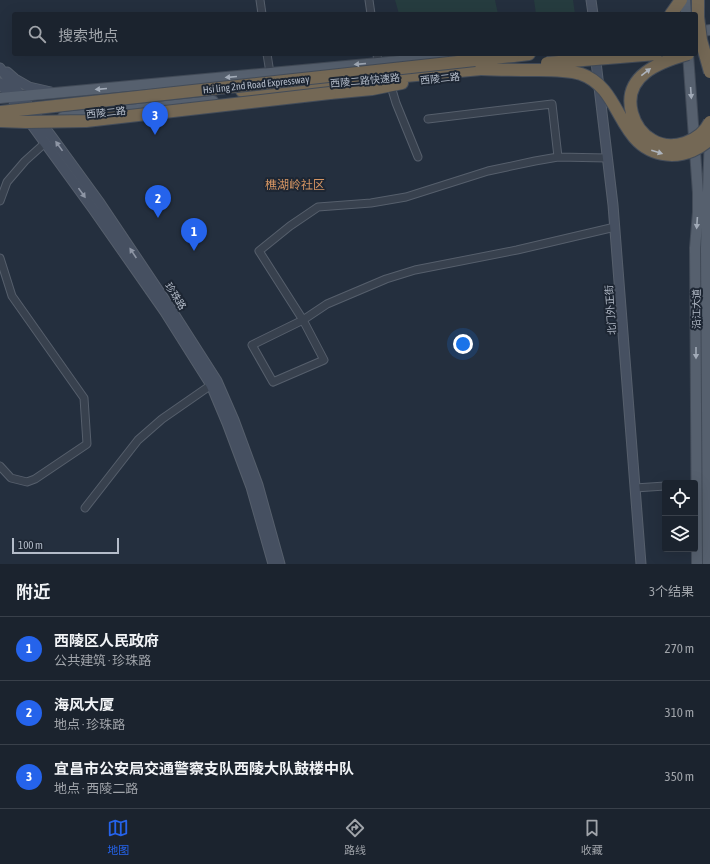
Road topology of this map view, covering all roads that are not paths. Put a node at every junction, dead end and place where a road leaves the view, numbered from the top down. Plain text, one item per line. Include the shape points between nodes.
1 (260, 0) edge
2 (369, 0) edge
3 (592, 0) edge
4 (681, 0) edge
5 (685, 0) edge
6 (698, 0) edge
7 (705, 0) edge
8 (262, 12) edge
9 (371, 12) edge
10 (593, 12) edge
11 (672, 12) edge
12 (686, 12) edge
13 (710, 30) edge
14 (698, 32) edge
15 (710, 34) edge
16 (698, 36) edge
17 (703, 50) edge
18 (267, 56) edge
19 (430, 56) edge
20 (508, 56) edge
21 (633, 56) edge
22 (642, 56) edge
23 (680, 56) edge
24 (688, 56) edge
25 (378, 58) edge
26 (596, 58) edge
27 (0, 67) edge
28 (480, 69) junction
29 (710, 72) edge
30 (270, 73) junction
31 (412, 81) joint
32 (0, 83) edge
33 (390, 84) junction
34 (54, 93) junction
35 (16, 97) junction
36 (0, 98) edge
37 (0, 112) edge
38 (34, 120) junction
39 (428, 120) dead end
40 (0, 121) edge
41 (710, 122) edge
42 (0, 124) edge
43 (710, 126) edge
44 (710, 139) edge
45 (45, 143) junction
46 (418, 157) dead end
47 (558, 158) junction
48 (607, 158) junction
49 (0, 200) edge
50 (615, 227) junction
51 (0, 258) edge
52 (303, 320) junction
53 (211, 385) junction
54 (0, 466) edge
55 (696, 480) edge
56 (662, 486) edge
57 (635, 488) junction
58 (85, 508) dead end
59 (696, 516) edge
60 (273, 564) edge
61 (280, 564) edge
62 (641, 564) edge
63 (697, 564) edge
64 (708, 564) edge

1 - 8 street
2 - 9 street
3 - 10 main road
4 - 11 highway
5 - 12 main road
6 - 29 highway, bridge via 698,17
7 - 17 highway
13 - 14 main road
15 - 16 highway
18 - 30 street
19 - 25 main road, 西陵二路
20 - 37 highway, Hsi ling 2nd Road Expressway, bridge
21 - 28 highway, bridge
22 - 26 main road, 西陵二路
41 -> 23 highway, bridge via 695,139 684,144 672,145 652,140 640,130 633,117 630,106 634,85 651,68
24 -> 55 main road, 沿江大道 via 698,193 695,248
25 -> 30 main road, 西陵二路
26 - 31 main road, 西陵二路
26 - 48 main road, 北门外正街
27 - 34 main road via 30,87
27 - 35 main road, 珍珠路
28 - 40 highway, 西陵二路快速路, bridge via 177,97
28 -> 44 highway, bridge via 563,70 581,74 601,87 634,138 645,148 655,152 682,154 698,148
30 -> 34 main road, 西陵二路
31 - 33 highway
32 - 35 main road, 珍珠路
33 - 38 main road, 西陵二路 via 364,84
33 - 40 highway, bridge via 372,89 86,121
33 - 46 street
34 - 35 main road, 西陵二路
35 - 36 main road, 西陵二路
35 - 38 main road, 珍珠路
38 - 42 main road, 西陵二路
38 - 45 main road, 珍珠路
61 -> 38 main road, 珍珠路 via 258,485 217,381 100,203
39 - 47 street via 552,104
43 - 64 main road, 沿江大道 via 706,248
45 - 49 street via 7,182
45 -> 53 main road, 珍珠路 via 165,312
47 - 48 street
47 - 52 street via 488,171 406,197 372,203 318,207 258,251
48 - 50 main road, 北门外正街
50 - 52 street via 415,270 386,279 327,304
50 - 57 main road, 北门外正街
51 - 54 street via 12,296 84,398 87,444 35,480 27,482 11,478
52 - 52 street via 324,360 273,382 252,345
53 - 58 street via 162,419 138,440
53 - 60 main road, 珍珠路 via 251,487
56 - 57 street
57 - 62 main road, 北门外正街
59 - 63 main road, 沿江大道

